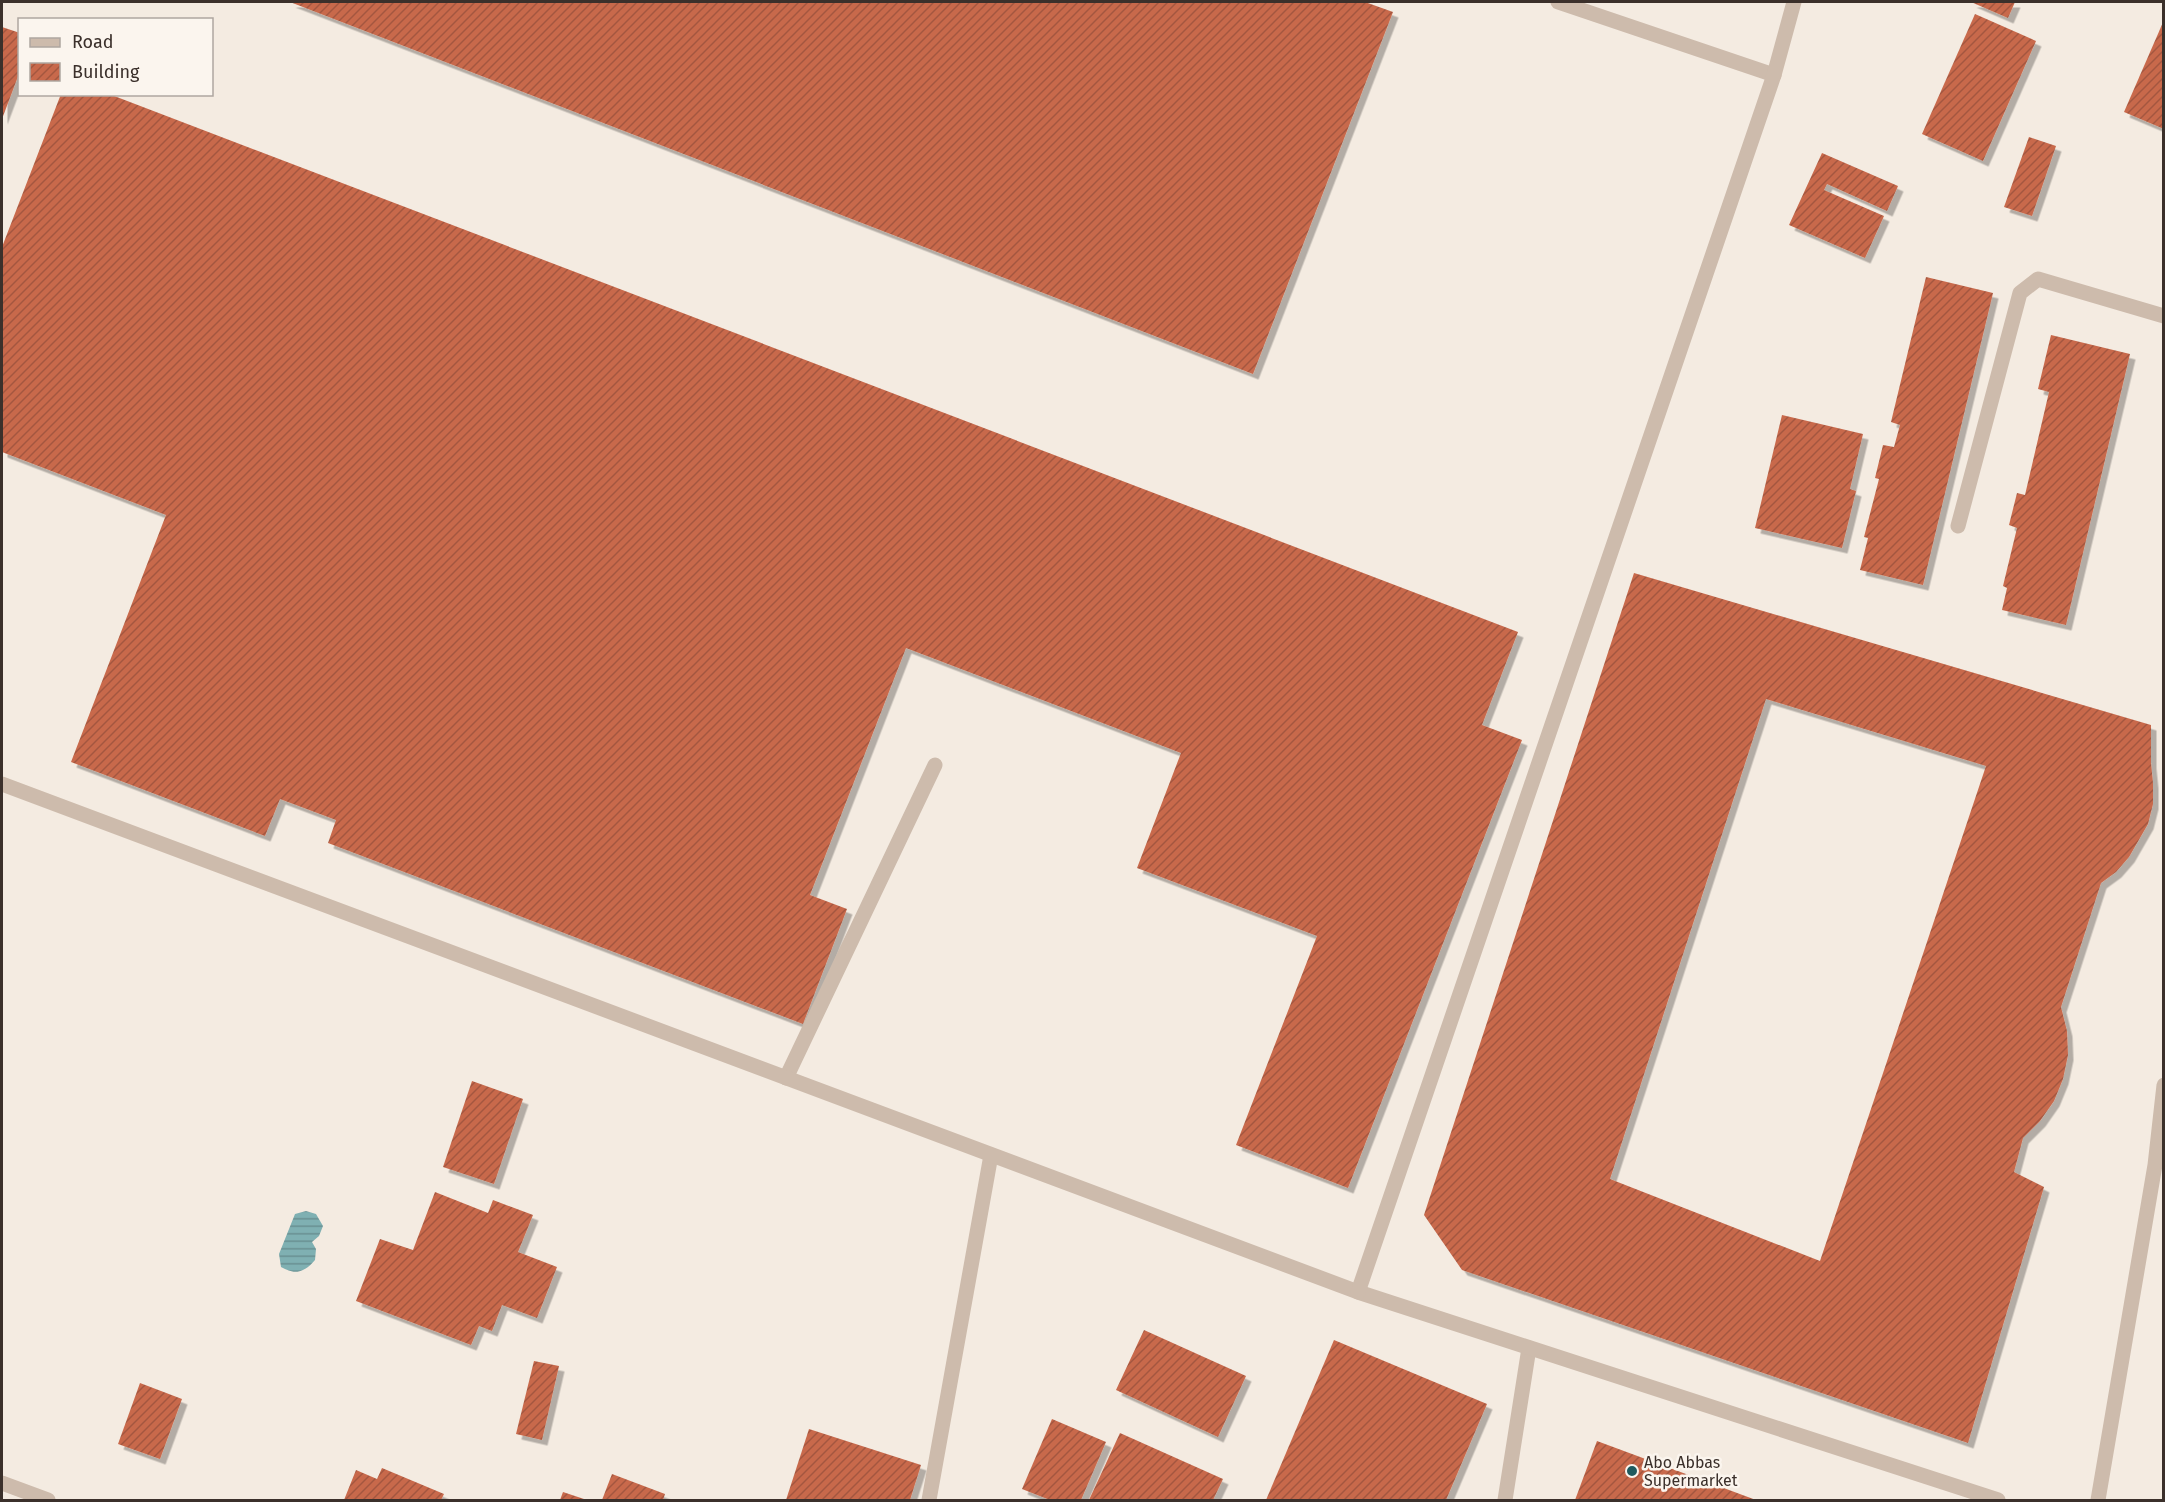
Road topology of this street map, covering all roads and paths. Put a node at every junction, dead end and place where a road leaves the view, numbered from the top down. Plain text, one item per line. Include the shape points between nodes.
1 (1558, 2) edge
2 (1794, 2) edge
3 (1774, 75) junction
4 (2163, 316) edge
5 (1958, 526) dead end
6 (934, 765) dead end
7 (2, 784) edge
8 (786, 1078) junction
9 (2163, 1085) edge
10 (991, 1155) junction
11 (1358, 1292) junction
12 (1529, 1348) junction
13 (2, 1483) edge
14 (48, 1500) edge
15 (929, 1500) edge
16 (1505, 1500) edge
17 (1998, 1500) edge
18 (2098, 1500) edge

1 - 3 street
2 - 3 street
3 - 11 street
4 - 5 street via 2038,279 2020,293
6 - 8 street
7 - 8 street
8 - 10 street
9 - 18 street via 2155,1165
10 - 11 street
10 - 15 street
11 - 12 street
12 - 16 street
12 - 17 street
13 - 14 street

